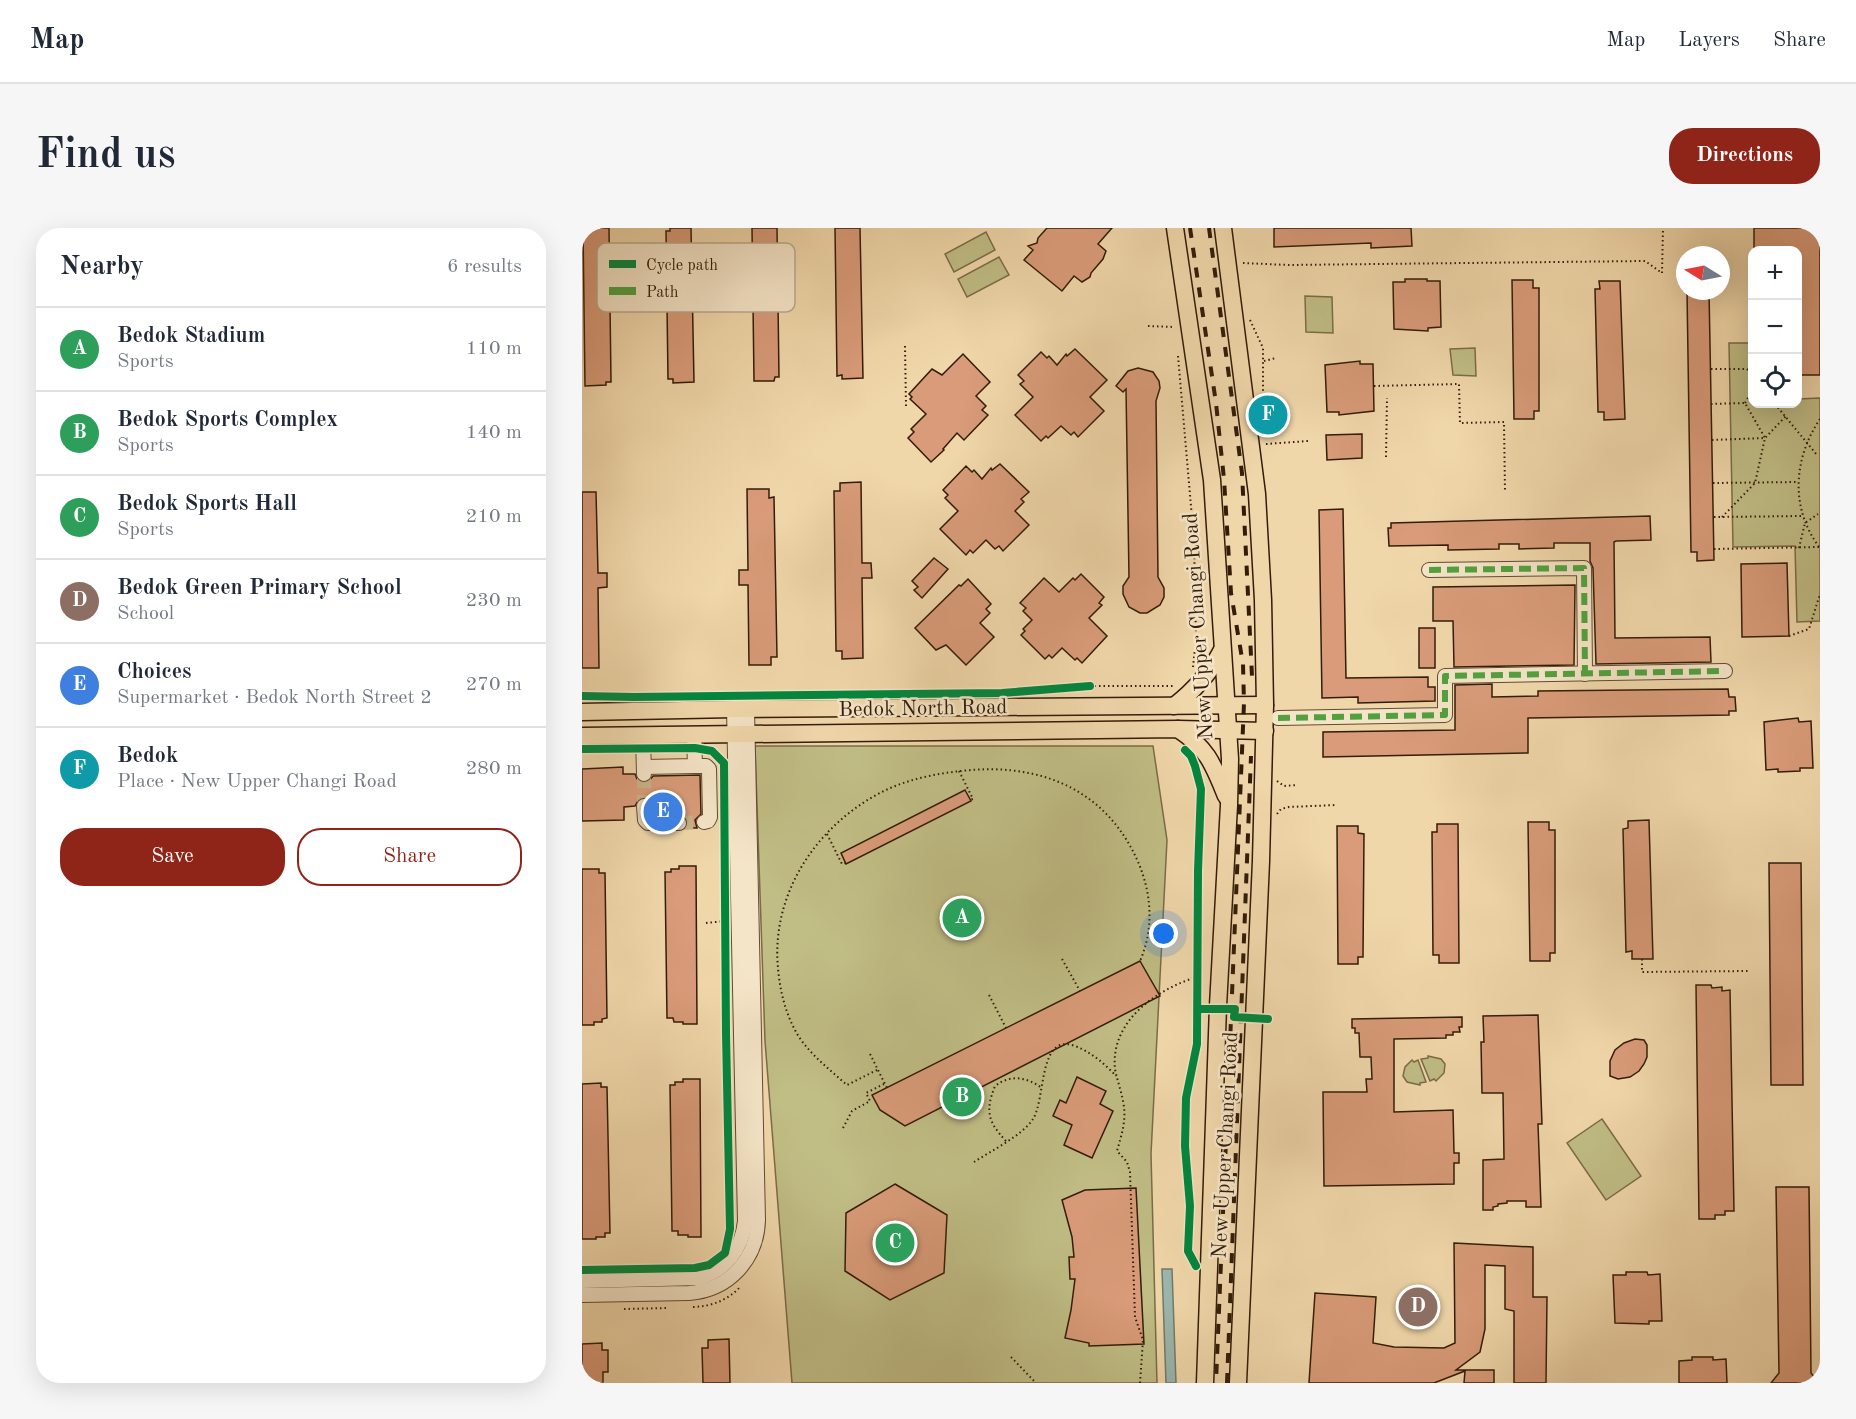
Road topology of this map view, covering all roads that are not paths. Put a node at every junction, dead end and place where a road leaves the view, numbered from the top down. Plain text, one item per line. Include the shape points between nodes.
1 (1174, 228) edge
2 (1223, 228) edge
3 (1429, 570) dead end
4 (1223, 649) junction
5 (1725, 671) dead end
6 (1585, 674) junction
7 (1265, 705) junction
8 (1174, 706) junction
9 (1226, 706) junction
10 (741, 709) junction
11 (582, 712) edge
12 (1278, 718) dead end
13 (1178, 729) junction
14 (1228, 730) junction
15 (1265, 730) junction
16 (741, 734) junction
17 (694, 735) junction
18 (582, 736) edge
19 (643, 736) junction
20 (695, 766) junction
21 (1229, 805) junction
22 (645, 806) tunnel mouth
23 (743, 817) junction
24 (679, 823) tunnel mouth
25 (582, 1281) edge
26 (582, 1295) edge
27 (1205, 1383) edge
28 (1238, 1383) edge

1 - 4 main road, New Upper Changi Road via 1212,480
2 - 7 main road, New Upper Changi Road via 1252,446 1261,549
3 - 6 street via 1584,568
4 - 8 main road via 1196,688
4 - 9 main road, New Upper Changi Road
5 - 6 street
6 - 12 street via 1445,676 1445,715
7 - 9 main road, Bedok North Road
7 - 15 main road, New Upper Changi Road
8 - 9 main road, Bedok North Road
8 - 10 main road, Bedok North Road
9 - 14 main road, New Upper Changi Road
10 - 11 main road, Bedok North Road
10 - 16 street
13 - 14 main road, Bedok North Road
13 - 16 main road, Bedok North Road
13 - 21 main road via 1208,755
14 - 15 main road, Bedok North Road
14 - 21 main road, New Upper Changi Road
15 - 28 main road, New Upper Changi Road
16 - 17 main road, Bedok North Road
16 - 23 street
17 - 19 main road, Bedok North Road
17 - 20 street
18 - 19 main road, Bedok North Road
19 - 20 street via 644,770
20 - 23 street via 709,769 707,820
21 - 27 main road, New Upper Changi Road
22 - 24 street via 648,823
23 - 25 street via 742,1236 726,1263 699,1278
23 - 26 street via 758,1220 755,1243 736,1272 707,1290

